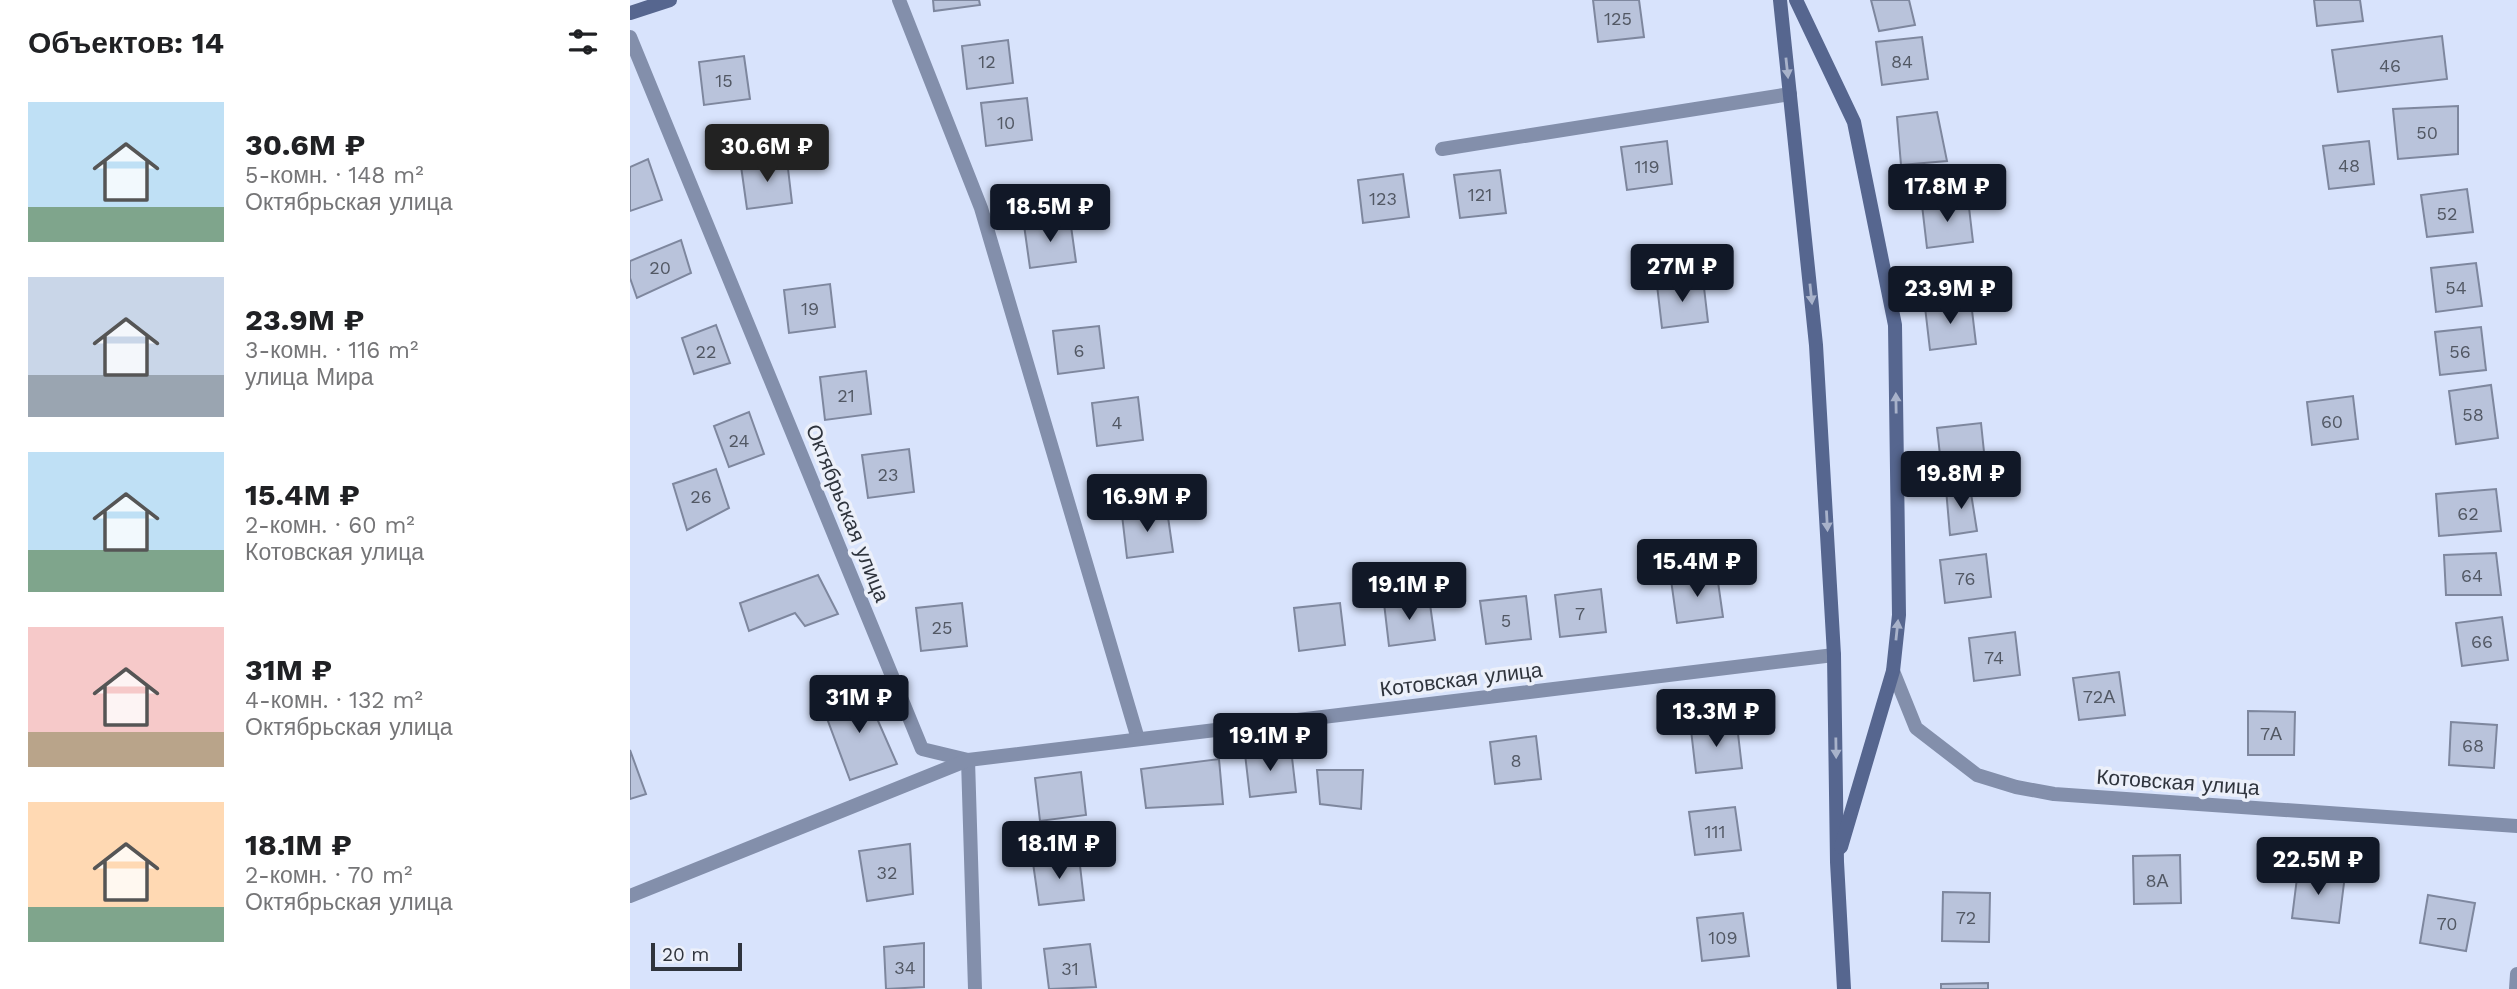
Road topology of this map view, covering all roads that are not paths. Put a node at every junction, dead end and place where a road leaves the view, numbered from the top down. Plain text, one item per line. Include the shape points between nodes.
1 (670, 0) edge
2 (899, 0) edge
3 (1780, 0) edge
4 (1797, 0) edge
5 (630, 13) edge
6 (630, 37) edge
7 (1790, 94) junction
8 (1442, 149) dead end
9 (1834, 655) junction
10 (1892, 671) junction
11 (1138, 739) junction
12 (968, 760) junction
13 (2517, 826) edge
14 (1837, 862) junction
15 (630, 896) edge
16 (2517, 974) edge
17 (975, 989) edge
18 (1844, 989) edge
19 (2516, 989) edge

1 - 5 main road
2 - 11 street via 981,208
3 -> 7 main road
10 -> 4 main road via 1899,615 1895,325 1854,122
6 - 12 street, Октябрьская улица via 922,749
7 - 8 street
7 -> 9 main road via 1816,345
9 - 11 street, Котовская улица
9 -> 14 main road
10 - 13 street, Котовская улица via 1916,728 1977,775 2016,787 2054,794
10 - 14 main road
11 - 12 street, Котовская улица
12 - 15 street
12 - 17 street
14 - 18 main road
16 - 19 street

